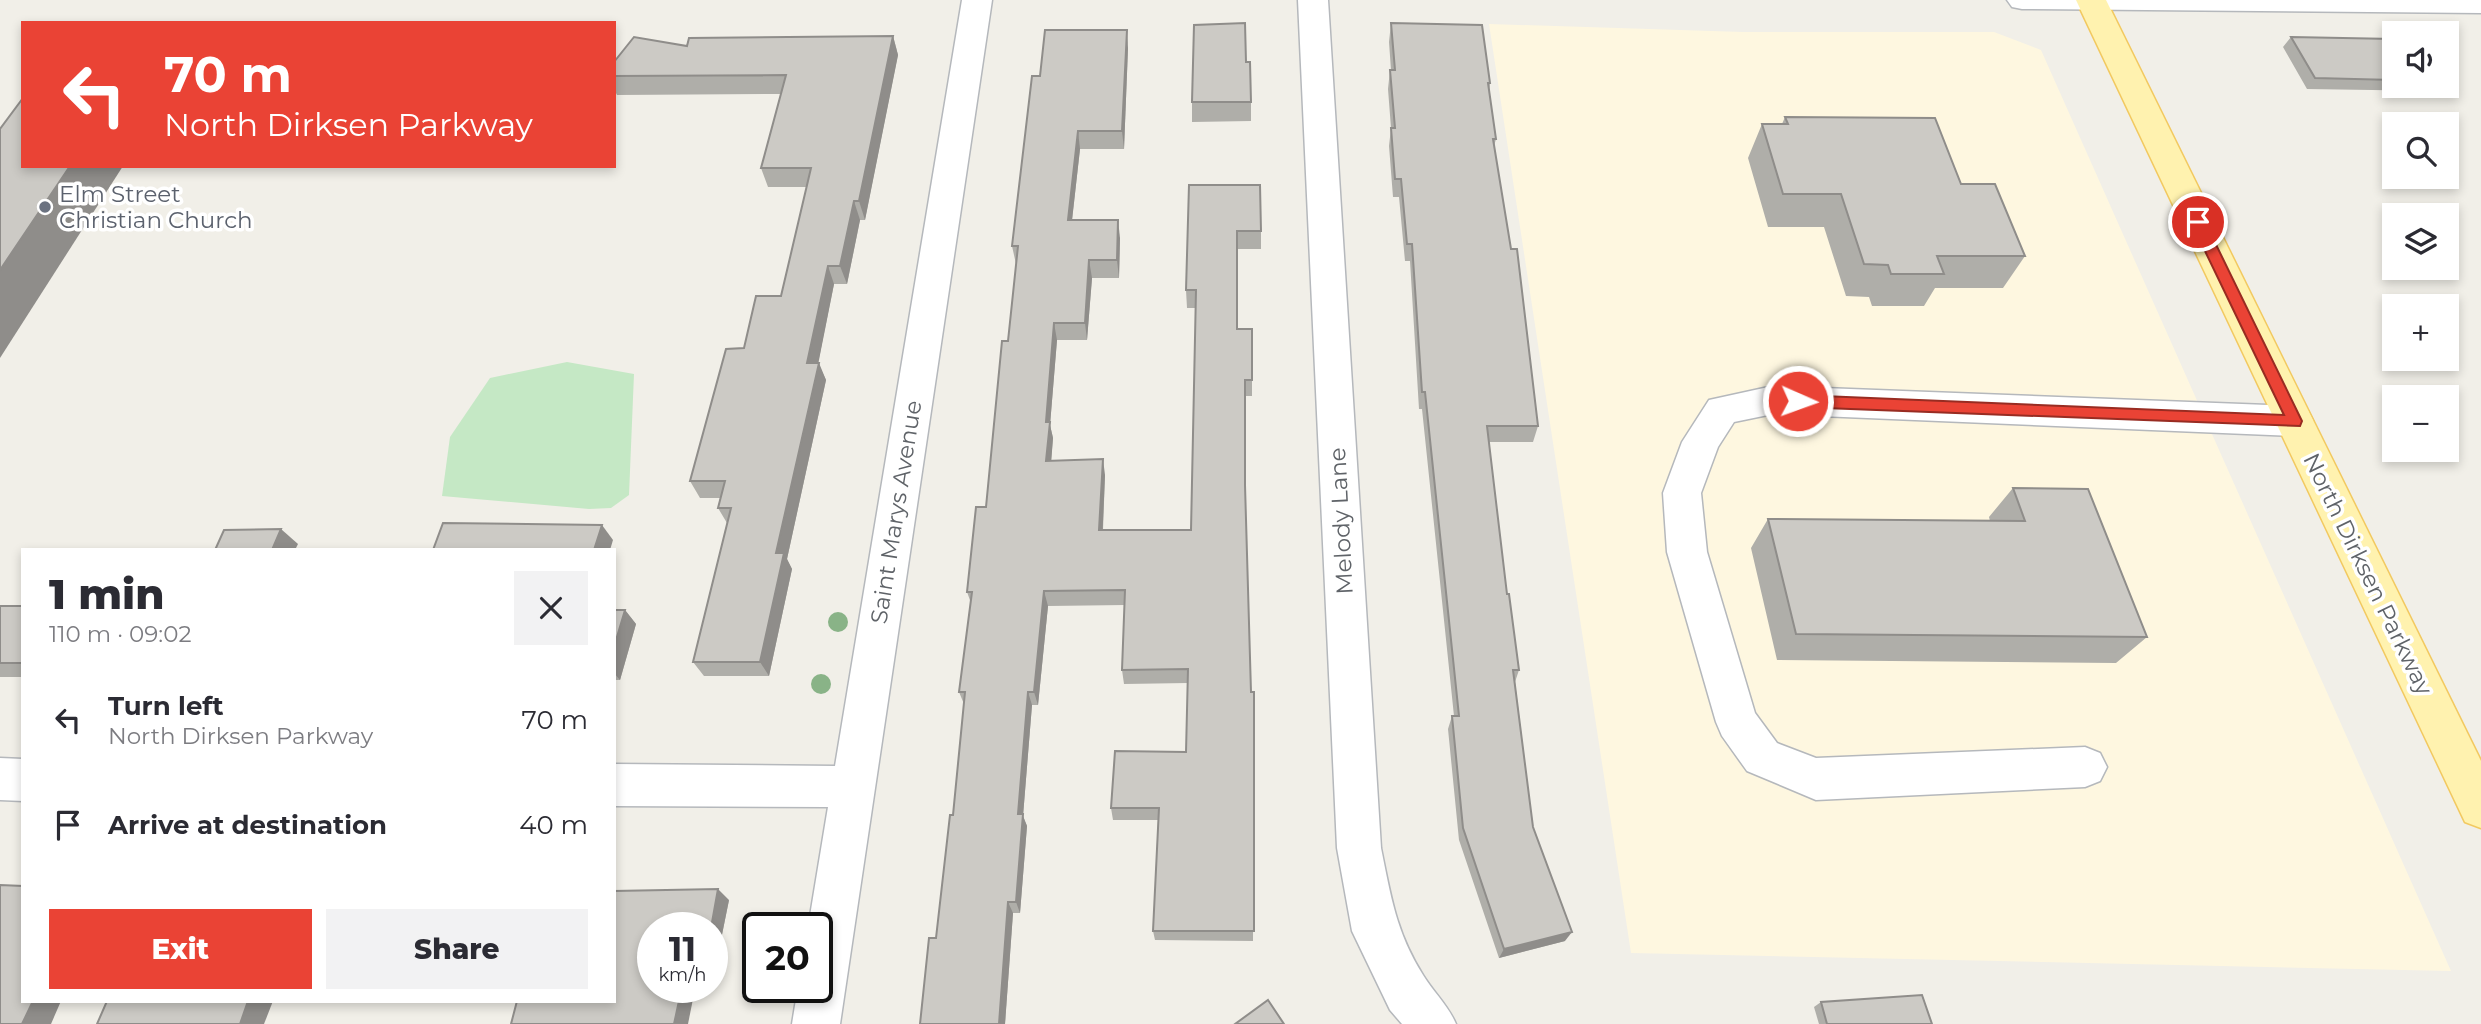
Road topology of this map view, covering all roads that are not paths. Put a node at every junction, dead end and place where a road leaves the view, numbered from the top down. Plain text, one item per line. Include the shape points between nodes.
1 (976, 0) edge
2 (1313, 0) edge
3 (2022, 0) edge
4 (2091, 1) edge
5 (2481, 5) edge
6 (2295, 421) junction
7 (2085, 767) dead end
8 (0, 779) edge
9 (21, 780) edge
10 (616, 785) edge
11 (853, 787) junction
12 (2481, 807) edge
13 (816, 1024) edge
14 (1432, 1024) edge

1 - 11 street, Saint Marys Avenue
2 - 14 street, Melody Lane via 1359,848 1375,931 1407,993
3 - 4 street
4 - 5 street
4 - 6 main road, North Dirksen Parkway
6 - 7 street via 1773,400 1722,410 1701,442 1682,493 1687,552 1737,722 1762,757 1816,779
6 - 12 main road, North Dirksen Parkway
8 - 9 street
10 - 11 street
11 - 13 street, Saint Marys Avenue

